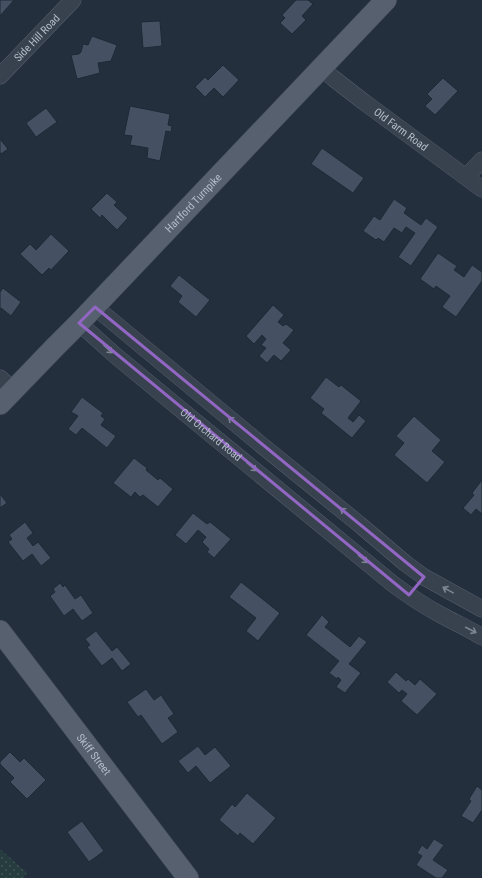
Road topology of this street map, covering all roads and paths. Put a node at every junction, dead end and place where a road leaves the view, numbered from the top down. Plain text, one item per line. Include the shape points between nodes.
1 (73, 0) edge
2 (386, 0) edge
3 (322, 68) junction
4 (0, 76) edge
5 (482, 160) edge
6 (466, 177) junction
7 (482, 189) edge
8 (95, 306) junction
9 (79, 323) junction
10 (5, 391) edge
11 (359, 524) junction
12 (344, 544) junction
13 (424, 577) junction
14 (409, 596) junction
15 (482, 609) edge
16 (0, 631) edge
17 (482, 637) edge
18 (188, 878) edge

1 - 4 street, Side Hill Road
2 - 3 main road, Hartford Turnpike
3 - 6 street, Old Farm Road
3 - 8 main road, Hartford Turnpike
5 - 6 street
6 - 7 street, Old Farm Road
8 - 9 main road, Hartford Turnpike
11 -> 8 street
9 - 10 main road, Hartford Turnpike
9 -> 12 street, Old Orchard Road
11 - 12 street
11 - 13 street
12 -> 14 street, Old Orchard Road
13 - 14 street
15 -> 13 street
14 -> 17 street, Old Orchard Road
16 - 18 main road, Skiff Street

